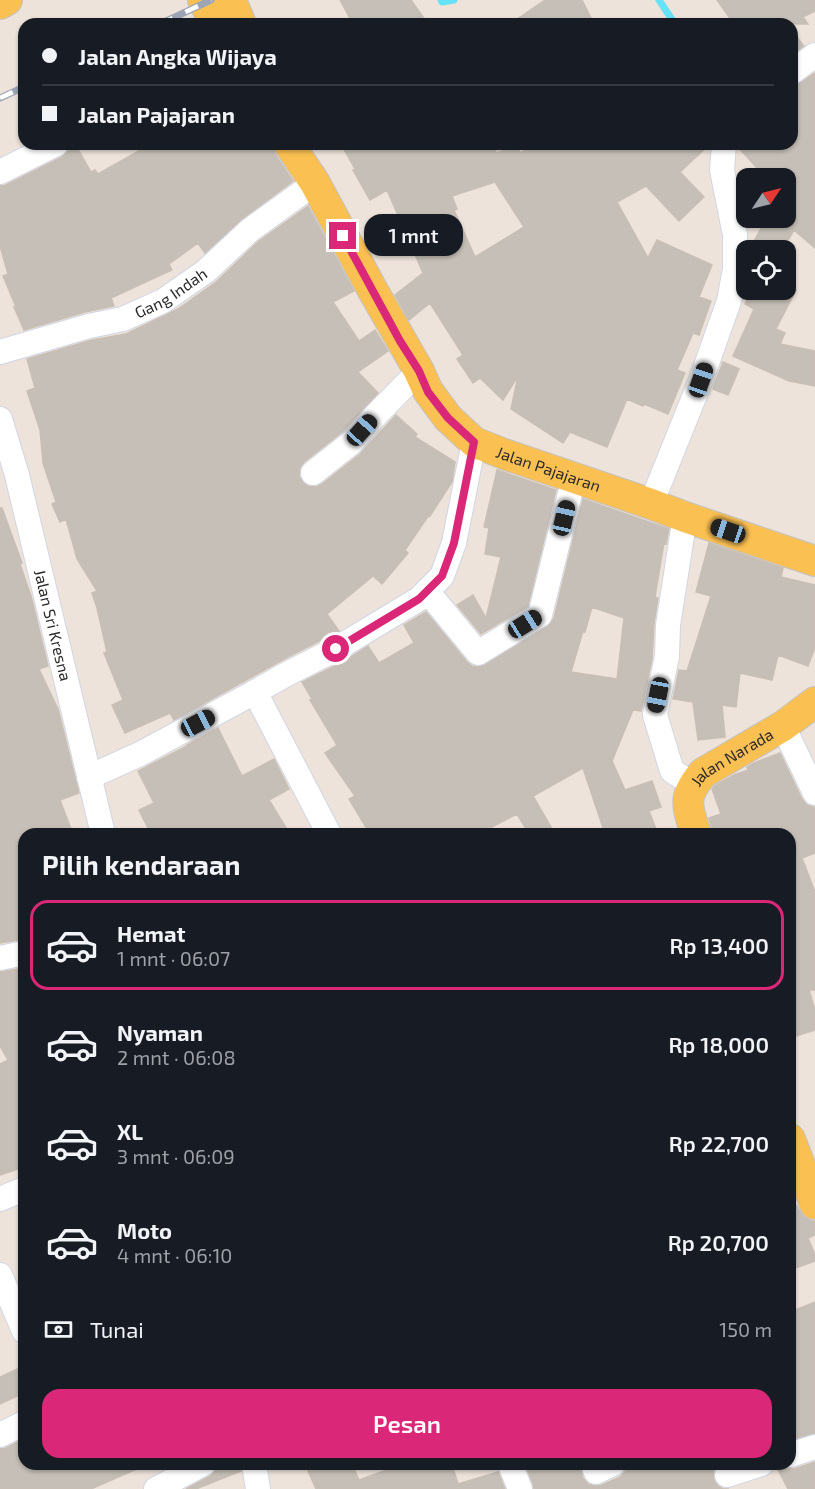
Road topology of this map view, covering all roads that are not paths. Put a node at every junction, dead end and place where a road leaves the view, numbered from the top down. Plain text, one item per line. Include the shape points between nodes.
1 (8, 0) edge
2 (203, 0) edge
3 (231, 0) edge
4 (0, 4) edge
5 (211, 18) edge
6 (239, 18) edge
7 (815, 55) edge
8 (798, 68) edge
9 (44, 150) edge
10 (294, 150) edge
11 (724, 150) edge
12 (0, 172) edge
13 (315, 183) junction
14 (0, 352) edge
15 (419, 371) junction
16 (0, 419) edge
17 (474, 442) junction
18 (4, 448) edge
19 (313, 473) dead end
20 (574, 477) junction
21 (651, 504) junction
22 (685, 517) junction
23 (815, 561) edge
24 (427, 591) junction
25 (255, 692) junction
26 (815, 702) edge
27 (783, 726) junction
28 (89, 777) junction
29 (693, 784) junction
30 (815, 793) edge
31 (102, 828) edge
32 (323, 828) edge
33 (694, 828) edge
34 (18, 954) edge
35 (0, 958) edge
36 (796, 1155) edge
37 (18, 1192) edge
38 (0, 1199) edge
39 (815, 1204) edge
40 (0, 1275) edge
41 (18, 1317) edge
42 (18, 1426) edge
43 (0, 1435) edge
44 (815, 1447) edge
45 (796, 1453) edge
46 (192, 1470) edge
47 (255, 1470) edge
48 (512, 1470) edge
49 (744, 1470) edge
50 (728, 1476) edge
51 (156, 1489) edge
52 (258, 1489) edge
53 (520, 1489) edge

1 - 4 main road
2 - 5 main road
3 - 6 main road
7 - 8 street
9 - 12 street
10 - 13 main road, Jalan Pajajaran
11 - 21 street via 722,170 735,235 735,269 729,301
13 - 14 street, Gang Indah via 163,301 123,319
13 - 15 main road, Jalan Pajajaran
15 - 17 main road, Jalan Pajajaran via 428,392 448,418
15 - 19 street via 351,443
16 - 18 street, Jalan Sri Kresna
17 - 20 main road, Jalan Pajajaran
17 - 24 street via 454,543 442,576
18 - 28 street, Jalan Sri Kresna via 17,475
20 - 21 main road, Jalan Pajajaran
20 - 24 street via 540,615 478,653
21 - 22 main road, Jalan Pajajaran
22 - 23 main road, Jalan Pajajaran
22 - 29 street via 667,656 655,715 672,771
24 - 25 street via 336,649
25 - 28 street
25 - 32 street
26 - 27 main road, Jalan Narada
27 - 29 main road, Jalan Narada via 703,773
27 - 30 street
28 - 31 street, Jalan Sri Kresna
29 - 33 main road, Jalan Narada via 688,798
34 - 35 street
36 - 39 main road
37 - 38 street
40 - 41 street
42 - 43 street
44 - 45 street
46 - 51 street
47 - 52 street
48 - 53 street
49 - 50 street

